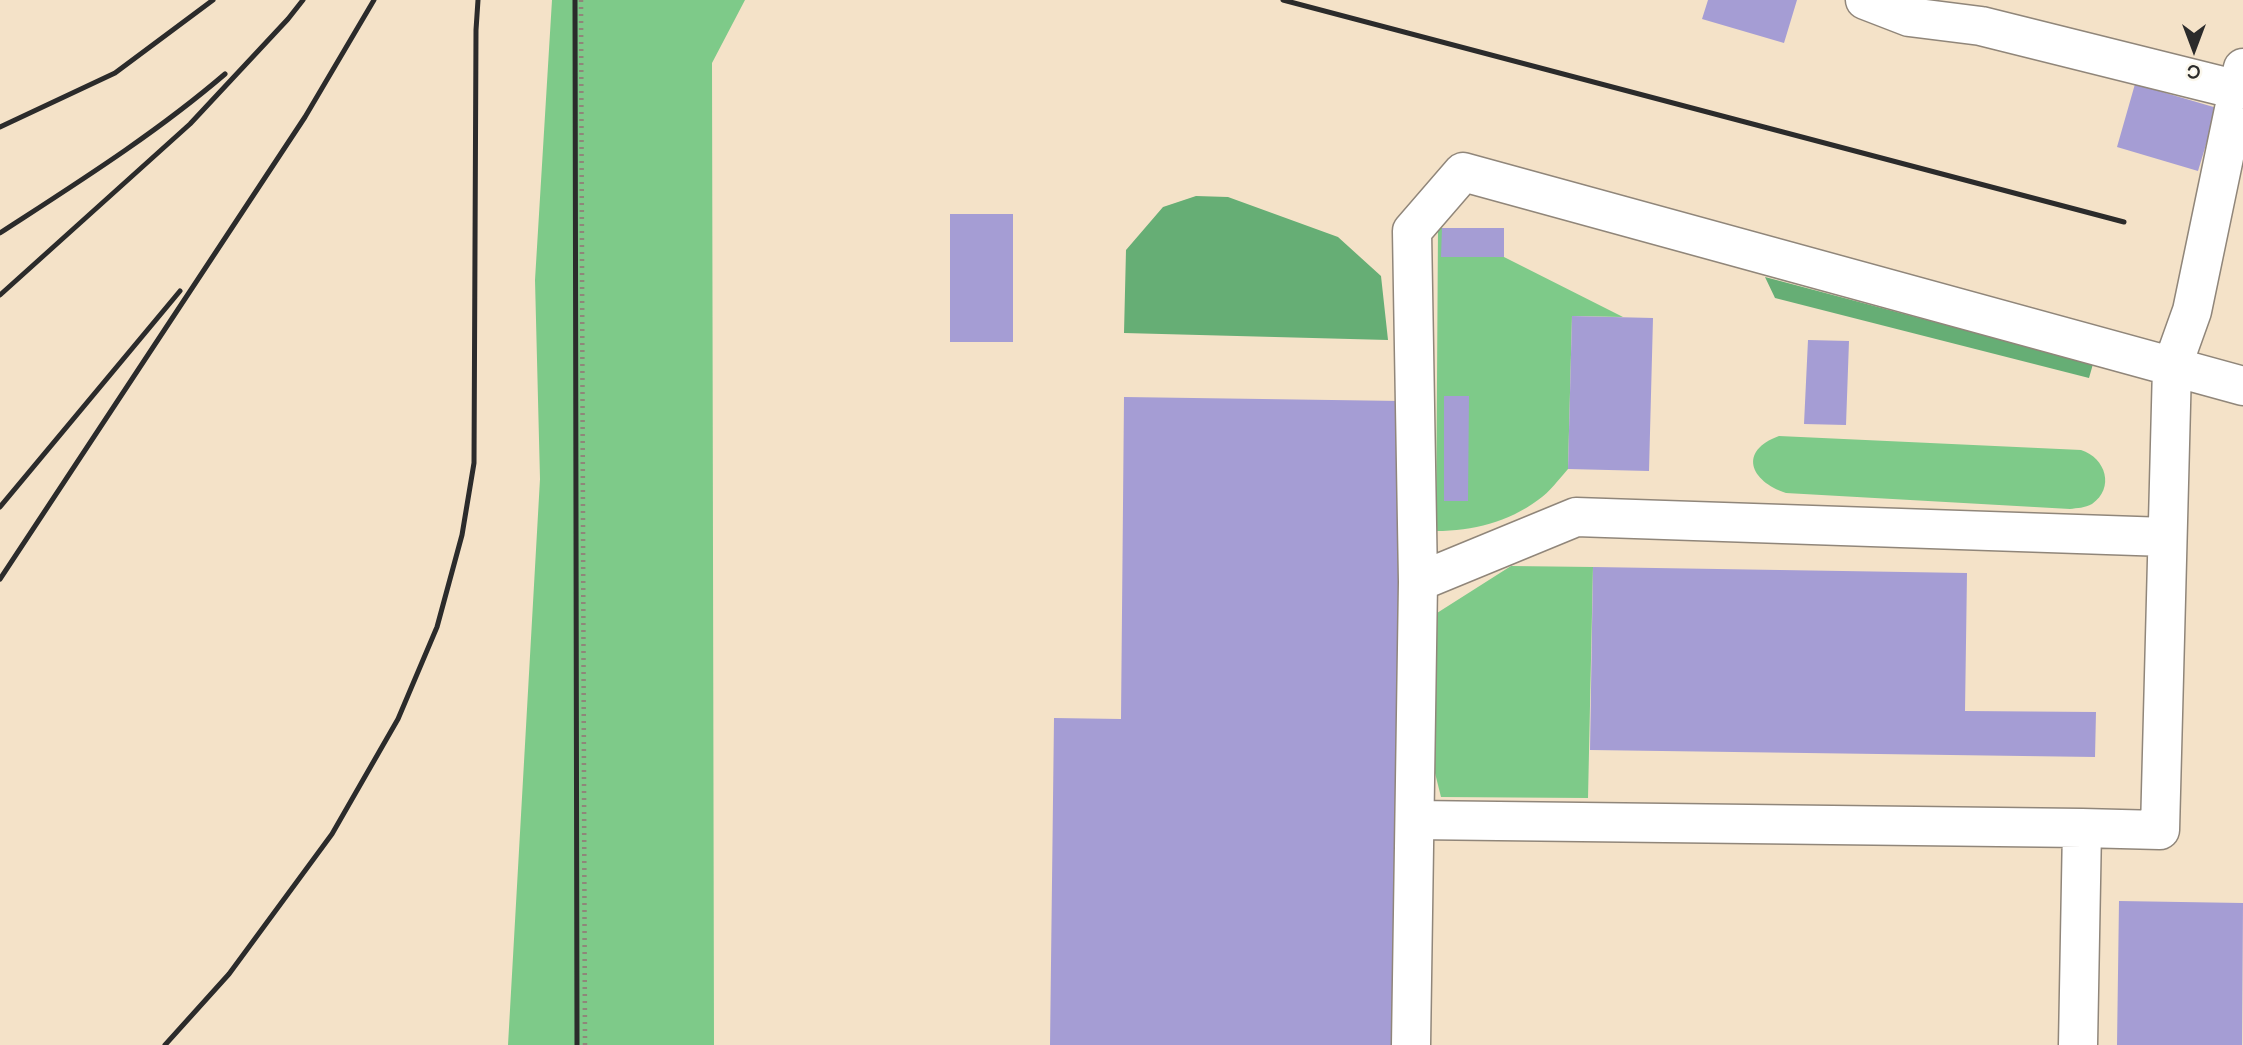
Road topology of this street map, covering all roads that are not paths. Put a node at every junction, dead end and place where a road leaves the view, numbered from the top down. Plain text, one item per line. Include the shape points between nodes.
1 (1864, 0) edge
2 (2241, 79) edge
3 (2172, 366) junction
4 (2243, 387) edge
5 (2166, 537) junction
6 (1418, 582) junction
7 (1415, 820) junction
8 (2082, 828) junction
9 (1411, 1045) edge
10 (2078, 1045) edge

1 - 2 lane via 1909,17 1981,26
2 - 3 lane via 2192,311
3 - 4 lane
3 - 5 lane
3 - 6 lane via 1463,172 1412,231
5 - 6 lane via 1576,517
5 - 8 lane via 2160,830
6 - 7 lane
7 - 8 lane
7 - 9 lane
8 - 10 lane

